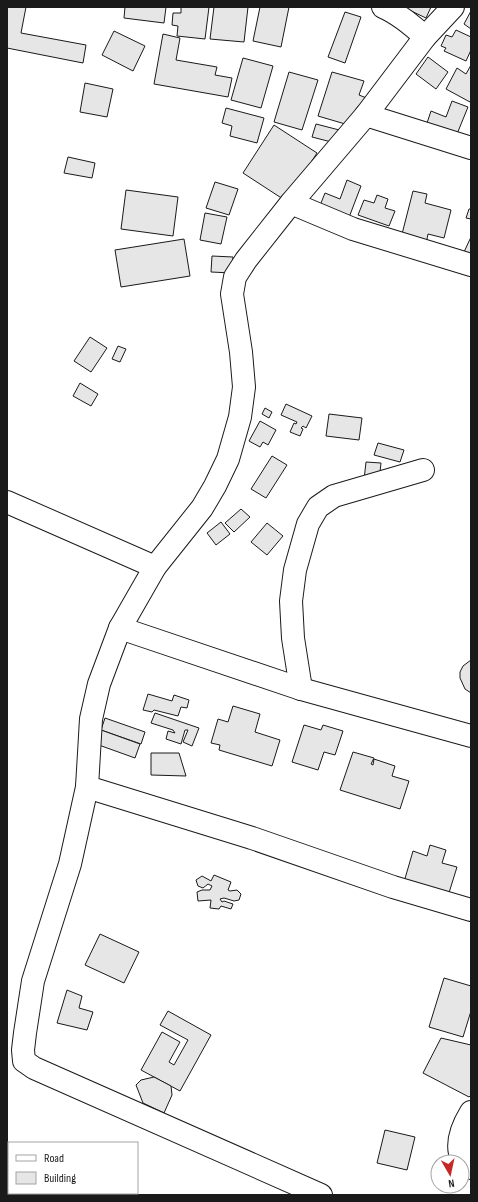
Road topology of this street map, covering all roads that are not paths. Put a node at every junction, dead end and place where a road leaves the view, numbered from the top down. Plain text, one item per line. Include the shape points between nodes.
1 (383, 7) edge
2 (453, 7) edge
3 (425, 37) junction
4 (366, 115) junction
5 (471, 148) edge
6 (291, 203) junction
7 (471, 265) edge
8 (423, 470) dead end
9 (7, 502) edge
10 (155, 567) junction
11 (120, 628) junction
12 (301, 689) junction
13 (471, 736) edge
14 (87, 787) junction
15 (471, 910) edge
16 (16, 1057) edge
17 (471, 1112) edge
18 (471, 1168) edge
19 (321, 1195) edge

1 - 3 street via 395,12
2 - 3 street
3 - 4 street
4 - 5 street
4 - 6 street
6 - 7 street via 353,229
6 - 10 street via 235,277 232,294 244,387 240,417 228,459 202,508
8 - 12 street via 334,496 318,507 308,524 295,570 291,601 293,638
9 - 10 street
10 - 11 street
11 - 12 street
11 - 14 street via 99,684 91,719
12 - 13 street
14 - 15 street
14 - 16 street via 70,864 33,981 23,1050
16 - 19 street via 34,1068
17 - 18 street via 460,1137 459,1148 462,1160

